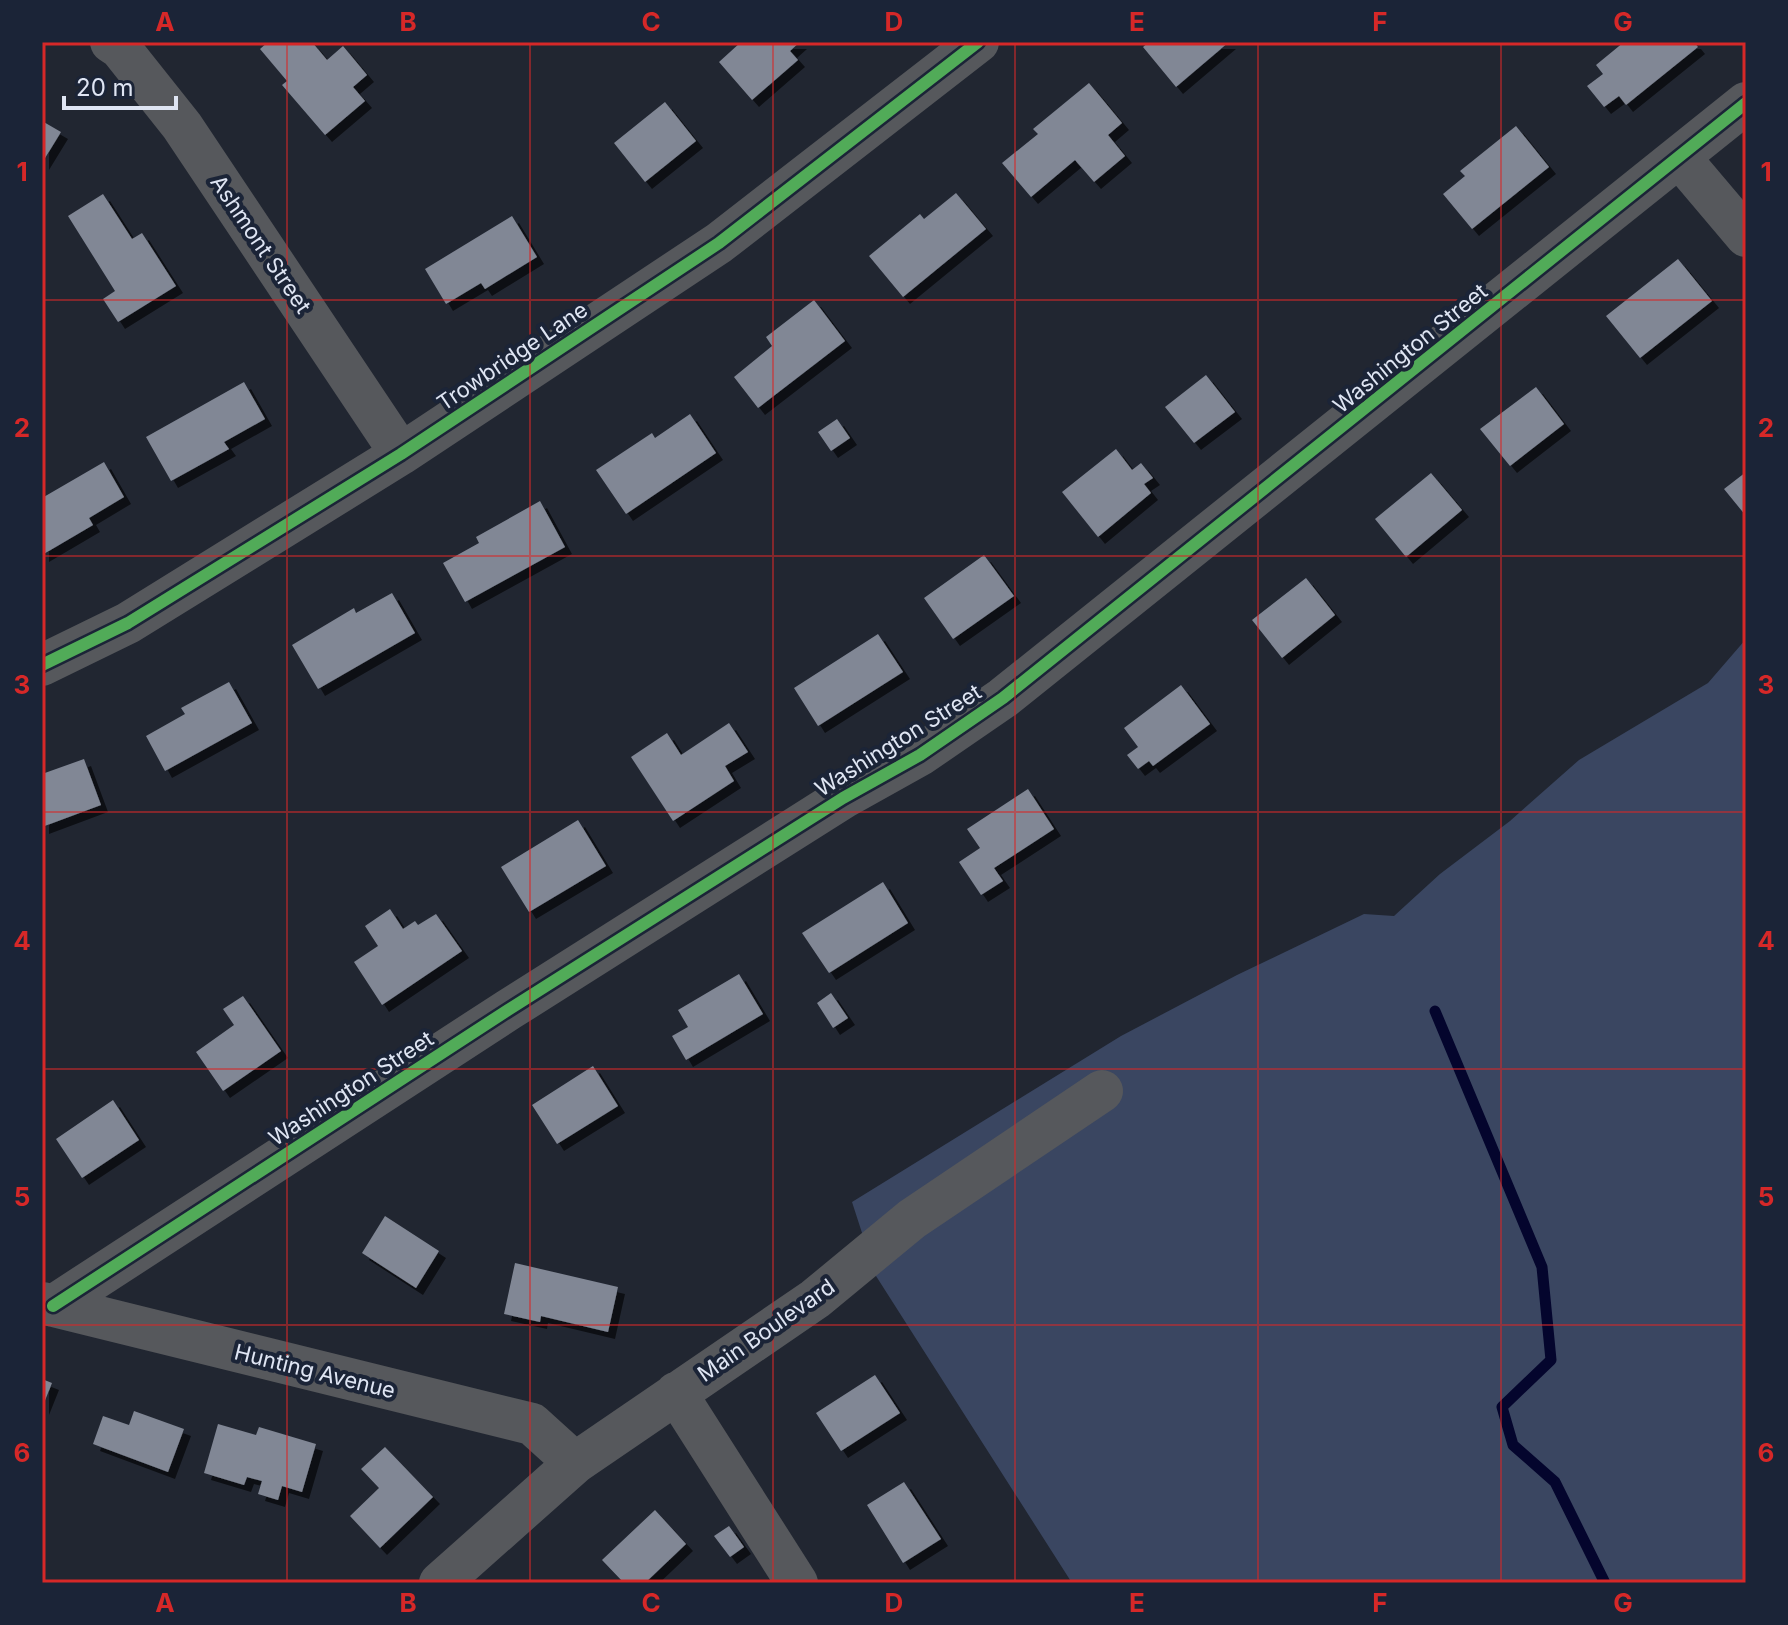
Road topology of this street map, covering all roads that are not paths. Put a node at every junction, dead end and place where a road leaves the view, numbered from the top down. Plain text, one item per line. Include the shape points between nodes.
1 (978, 42) edge
2 (119, 44) edge
3 (1746, 103) edge
4 (1680, 158) junction
5 (1746, 236) edge
6 (401, 454) junction
7 (42, 665) edge
8 (1102, 1091) dead end
9 (48, 1305) edge
10 (676, 1393) junction
11 (575, 1463) junction
12 (440, 1583) edge
13 (797, 1583) edge

1 - 6 street, Trowbridge Lane via 719,243
2 - 6 street, Ashmont Street via 182,126
3 - 4 street, Washington Street
4 - 5 street
4 - 9 street, Washington Street via 1003,698
6 - 7 street, Trowbridge Lane via 128,623
8 - 10 street, Main Boulevard via 912,1219 815,1299
9 - 11 street, Hunting Avenue via 532,1424
10 - 11 street, Main Boulevard
10 - 13 street
11 - 12 street, Main Boulevard

